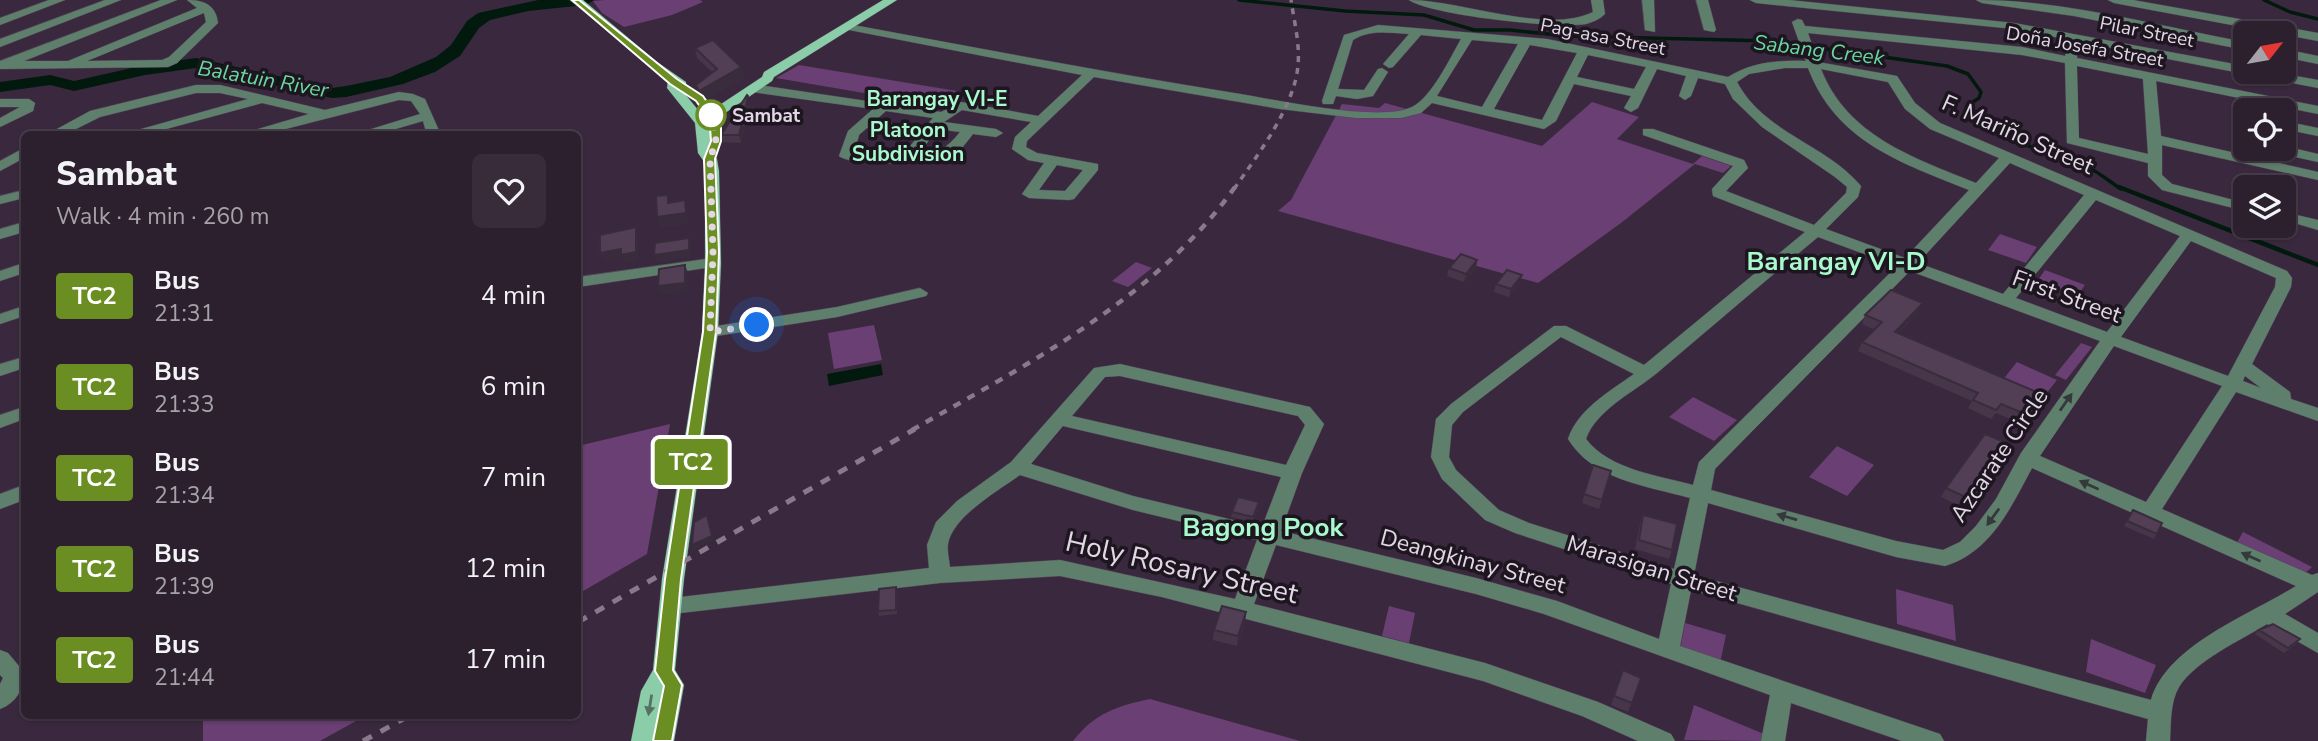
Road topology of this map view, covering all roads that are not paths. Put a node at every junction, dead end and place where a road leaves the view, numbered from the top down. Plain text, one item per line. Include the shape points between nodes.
1 (59, 0) edge
2 (115, 0) edge
3 (172, 0) edge
4 (193, 0) edge
5 (891, 0) edge
6 (1415, 0) edge
7 (1589, 0) edge
8 (1597, 0) edge
9 (1648, 0) edge
10 (1702, 0) edge
11 (1756, 0) edge
12 (1982, 0) edge
13 (2114, 0) edge
14 (1790, 2) edge
15 (579, 3) edge
16 (2074, 7) edge
17 (206, 8) junction
18 (0, 22) edge
19 (848, 27) junction
20 (1651, 30) dead end
21 (1710, 30) dead end
22 (1418, 31) junction
23 (2072, 35) junction
24 (1468, 37) junction
25 (2318, 37) edge
26 (1804, 38) junction
27 (1526, 41) junction
28 (0, 43) edge
29 (2233, 43) edge
30 (1584, 50) junction
31 (2296, 55) edge
32 (2318, 60) edge
33 (2072, 61) junction
34 (1, 65) edge
35 (64, 65) junction
36 (1653, 65) junction
37 (1816, 66) junction
38 (2233, 68) edge
39 (1091, 73) junction
40 (1693, 74) junction
41 (768, 75) junction
42 (2149, 77) junction
43 (1570, 79) junction
44 (2296, 80) edge
45 (1730, 81) junction
46 (2318, 84) edge
47 (752, 88) junction
48 (1639, 94) junction
49 (1685, 96) dead end
50 (261, 100) junction
51 (1425, 102) junction
52 (0, 103) edge
53 (883, 107) junction
54 (1631, 108) dead end
55 (2318, 110) edge
56 (1486, 112) junction
57 (324, 114) junction
58 (703, 114) junction
59 (428, 116) junction
60 (1040, 120) junction
61 (0, 123) edge
62 (865, 124) junction
63 (935, 125) junction
64 (2296, 127) edge
65 (892, 128) junction
66 (968, 130) junction
67 (61, 131) edge
68 (142, 131) edge
69 (260, 131) edge
70 (374, 131) edge
71 (433, 131) edge
72 (1648, 132) dead end
73 (2318, 132) edge
74 (996, 133) dead end
75 (2155, 139) junction
76 (2296, 153) edge
77 (21, 154) edge
78 (910, 156) junction
79 (2007, 158) junction
80 (2318, 158) edge
81 (870, 159) junction
82 (2154, 160) junction
83 (1052, 162) dead end
84 (21, 163) edge
85 (0, 167) edge
86 (2318, 176) edge
87 (1977, 188) junction
88 (2093, 194) junction
89 (21, 195) edge
90 (0, 200) edge
91 (2233, 204) edge
92 (2296, 219) edge
93 (2318, 225) edge
94 (21, 228) edge
95 (1815, 232) junction
96 (0, 234) edge
97 (2189, 234) junction
98 (713, 263) junction
99 (1907, 265) junction
100 (21, 269) edge
101 (0, 276) edge
102 (581, 282) edge
103 (920, 293) dead end
104 (2006, 300) junction
105 (21, 312) edge
106 (0, 319) edge
107 (710, 332) junction
108 (2111, 338) junction
109 (21, 363) edge
110 (2243, 366) junction
111 (0, 370) edge
112 (1646, 373) junction
113 (2233, 383) junction
114 (2310, 412) edge
115 (21, 414) edge
116 (1058, 419) junction
117 (0, 422) edge
118 (2028, 458) junction
119 (1017, 467) junction
120 (1292, 473) junction
121 (21, 493) edge
122 (1699, 493) junction
123 (0, 502) edge
124 (2150, 512) junction
125 (1270, 536) junction
126 (940, 575) junction
127 (1684, 580) junction
128 (2316, 583) edge
129 (672, 606) junction
130 (1242, 609) junction
131 (2268, 614) junction
132 (2318, 643) edge
133 (1668, 651) junction
134 (0, 659) edge
135 (664, 671) junction
136 (1782, 690) junction
137 (0, 699) edge
138 (2159, 712) junction
139 (643, 741) edge
140 (662, 741) edge
141 (1663, 741) edge
142 (1773, 741) edge
143 (1932, 741) edge
144 (2158, 741) edge

1 - 18 street
2 - 28 street
3 - 34 street
4 - 17 street
5 - 19 main road
6 - 8 street via 1490,16 1579,22 1596,18
7 - 8 street
9 - 20 street
10 - 21 street
11 - 14 street, Pilar Street
12 - 16 street
13 - 25 street
14 - 23 street, Pilar Street
14 - 26 street
15 - 58 main road via 673,82 673,88
16 - 23 street
16 - 29 street
17 - 35 street
17 - 35 street via 212,23 173,61
19 - 39 street
19 - 41 main road
22 - 22 street, Pag-asa Street via 1378,27 1348,38 1330,97 1368,93
22 - 24 street, Pag-asa Street
23 - 33 street
23 - 38 street, Pilar Street
24 - 27 street, Pag-asa Street
24 - 51 street
26 - 33 street, Doña Josefa Street via 2022,51
26 - 37 street
27 - 30 street, Pag-asa Street
27 - 56 street
30 - 36 street, Pag-asa Street
30 - 43 street
31 - 32 street
33 - 42 street, Doña Josefa Street
33 - 82 street via 2072,140
34 - 35 street
36 - 40 street, Pag-asa Street
36 - 48 street
37 - 45 street, F. Mariño Street via 1756,68
37 - 79 street, F. Mariño Street via 1893,79 1922,117
37 - 87 street via 1829,99 1856,128
39 - 51 street via 1322,110 1396,113
39 - 60 street
40 - 45 street, Pag-asa Street
40 - 49 street
41 - 47 main road
41 - 58 main road
42 - 55 street, Doña Josefa Street
42 - 75 street
43 - 48 street
43 - 56 street via 1544,125
44 - 46 street
45 - 95 street via 1742,103 1854,186 1846,204
47 - 53 street
47 - 58 main road
48 - 54 street
50 - 57 street
50 - 67 street via 220,89 195,89 95,114
50 - 68 street
51 - 56 street
52 - 61 street via 29,103 28,108
53 - 62 street
53 - 63 street
57 - 59 street via 416,96
57 - 69 street
58 - 98 main road via 705,153 710,159
59 - 70 street
59 - 71 street
60 - 63 street via 961,106
60 - 83 street via 1020,140 1019,149
62 - 65 street
62 - 81 street via 853,134 846,152 850,158
63 - 65 street
63 - 66 street
63 - 78 street
64 - 73 street
65 - 81 street
66 - 74 street
66 - 78 street via 947,154
72 - 95 street, First Street via 1739,163 1741,168 1718,193
75 - 82 street
75 - 86 street
76 - 80 street
77 - 85 street
78 - 81 street
79 - 87 street
79 - 88 street, F. Mariño Street
82 - 91 street via 2155,176 2167,187
84 - 85 street
87 - 99 street
88 - 97 street, F. Mariño Street
88 - 104 street
89 - 90 street
92 - 93 street
94 - 96 street
95 - 99 street, First Street
95 - 112 street
97 - 108 street, Azcarate Circle
97 - 110 street, F. Mariño Street via 2284,278
98 - 102 street
98 - 107 main road
99 - 104 street, First Street
99 - 122 street via 1715,455 1706,467
100 - 101 street
103 - 107 street via 837,313
104 - 108 street, First Street
105 - 106 street
107 - 129 main road
108 - 113 street, First Street
118 -> 108 street, Azcarate Circle
109 - 111 street
110 - 113 street, F. Mariño Street
110 - 114 street, First Street
112 - 122 street via 1602,406 1581,427 1577,439 1599,462
112 - 127 street, Marasigan Street via 1560,330 1457,408 1443,423 1440,457 1450,474 1492,515
113 - 114 street, First Street
113 - 124 street, F. Mariño Street
115 - 117 street
116 - 119 street
116 - 120 street
116 - 120 street via 1100,372 1120,370 1304,411 1315,424
118 -> 122 street, Azcarate Circle via 1983,531 1967,547 1945,558 1896,549
124 -> 118 street
119 - 125 street, Deangkinay Street via 1082,489
119 - 126 street via 943,527 937,545
120 - 125 street
121 - 123 street
122 - 127 street
128 -> 124 street
125 - 130 street
125 - 133 street, Deangkinay Street via 1549,607
126 - 129 street, Holy Rosary Street
126 - 130 street, Holy Rosary Street via 1060,568
127 - 133 street
127 - 138 street, Marasigan Street
128 - 131 street
129 - 135 main road
130 - 141 street, Holy Rosary Street via 1485,671
131 - 132 street
131 - 138 street via 2176,675
133 - 136 street, Deangkinay Street
134 - 137 street via 15,676
135 -> 139 main road via 652,691
135 - 140 main road via 673,685
136 - 142 street
136 - 143 street, Deangkinay Street
138 - 144 street

